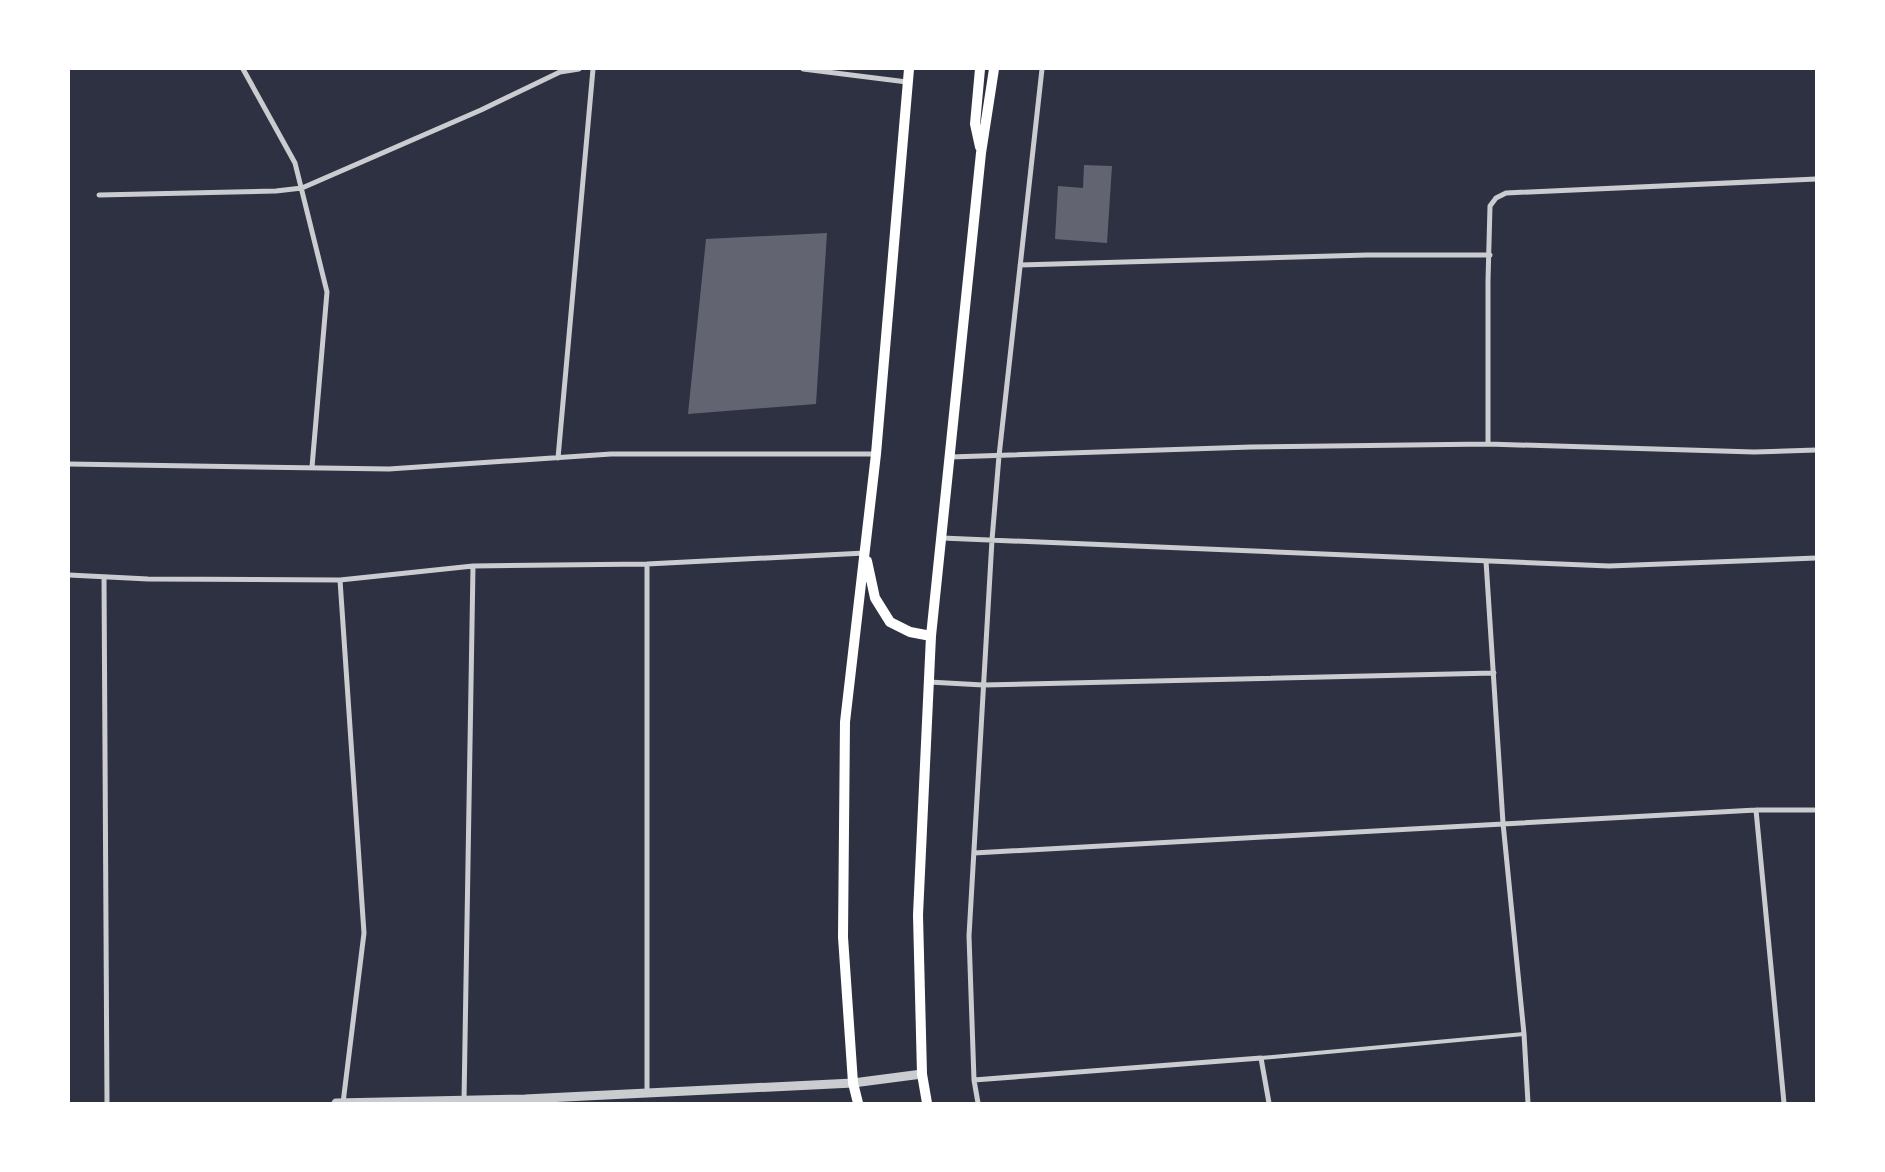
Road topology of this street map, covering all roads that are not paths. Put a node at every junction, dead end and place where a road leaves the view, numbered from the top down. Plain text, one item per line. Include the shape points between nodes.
1 (244, 69) edge
2 (579, 69) edge
3 (593, 69) edge
4 (803, 69) edge
5 (909, 69) edge
6 (980, 69) edge
7 (994, 69) edge
8 (1042, 69) edge
9 (559, 70) edge
10 (907, 82) junction
11 (981, 153) junction
12 (1816, 179) edge
13 (302, 188) junction
14 (99, 195) dead end
15 (1490, 254) junction
16 (1020, 264) junction
17 (1488, 444) junction
18 (1816, 450) edge
19 (876, 454) junction
20 (999, 456) junction
21 (950, 457) junction
22 (558, 458) junction
23 (69, 464) edge
24 (312, 467) junction
25 (942, 538) junction
26 (992, 540) junction
27 (865, 553) junction
28 (1816, 558) edge
29 (1486, 561) junction
30 (647, 564) junction
31 (473, 566) junction
32 (69, 575) edge
33 (104, 577) junction
34 (340, 580) junction
35 (931, 636) junction
36 (1494, 673) junction
37 (929, 682) junction
38 (983, 685) junction
39 (1756, 810) junction
40 (1816, 810) edge
41 (1503, 823) junction
42 (974, 853) junction
43 (1524, 1034) junction
44 (1261, 1058) junction
45 (922, 1074) junction
46 (974, 1080) junction
47 (853, 1083) junction
48 (647, 1093) junction
49 (464, 1101) junction
50 (526, 1101) edge
51 (107, 1103) edge
52 (336, 1103) edge
53 (343, 1103) edge
54 (858, 1103) edge
55 (927, 1103) edge
56 (978, 1103) edge
57 (1269, 1103) edge
58 (1528, 1103) edge
59 (1784, 1103) edge

1 - 13 street via 295,163
2 - 9 street
3 - 22 street
4 - 10 street
5 - 10 main road
6 - 11 main road via 974,124
7 - 11 main road
8 - 16 street
9 - 13 street via 481,110
10 - 19 main road
11 - 21 main road
12 - 15 street via 1506,193 1490,206
13 - 14 street
13 - 24 street via 328,292
15 - 16 street
15 - 17 street
16 - 20 street
17 - 18 street via 1754,452
17 - 20 street via 1251,447
19 - 22 street via 611,454
19 - 27 main road
20 - 21 street
20 - 26 street
21 - 25 main road
22 - 24 street via 389,469
23 - 24 street
25 - 26 street
25 - 35 main road
26 - 29 street
26 - 38 street
27 - 30 street
27 - 35 main road via 875,598 890,622 910,632
27 - 47 main road via 845,722 843,937
28 - 29 street via 1609,566
29 - 36 street
30 - 31 street
30 - 48 street
31 - 34 street
31 - 49 street
32 - 33 street
33 - 34 street
33 - 51 street
34 - 53 street via 364,933
35 - 37 main road
36 - 38 street
36 - 41 street
37 - 38 street
37 - 45 main road via 918,915
38 - 42 street
39 - 40 street
39 - 41 street
39 - 59 street
41 - 42 street
41 - 43 street
42 - 46 street via 969,936
43 - 44 lane
43 - 58 street
44 - 46 street
44 - 57 street
45 - 47 street
45 - 55 main road
46 - 56 street
47 - 48 street
47 - 54 main road
48 - 50 street
49 - 50 street
49 - 53 street
52 - 53 street

